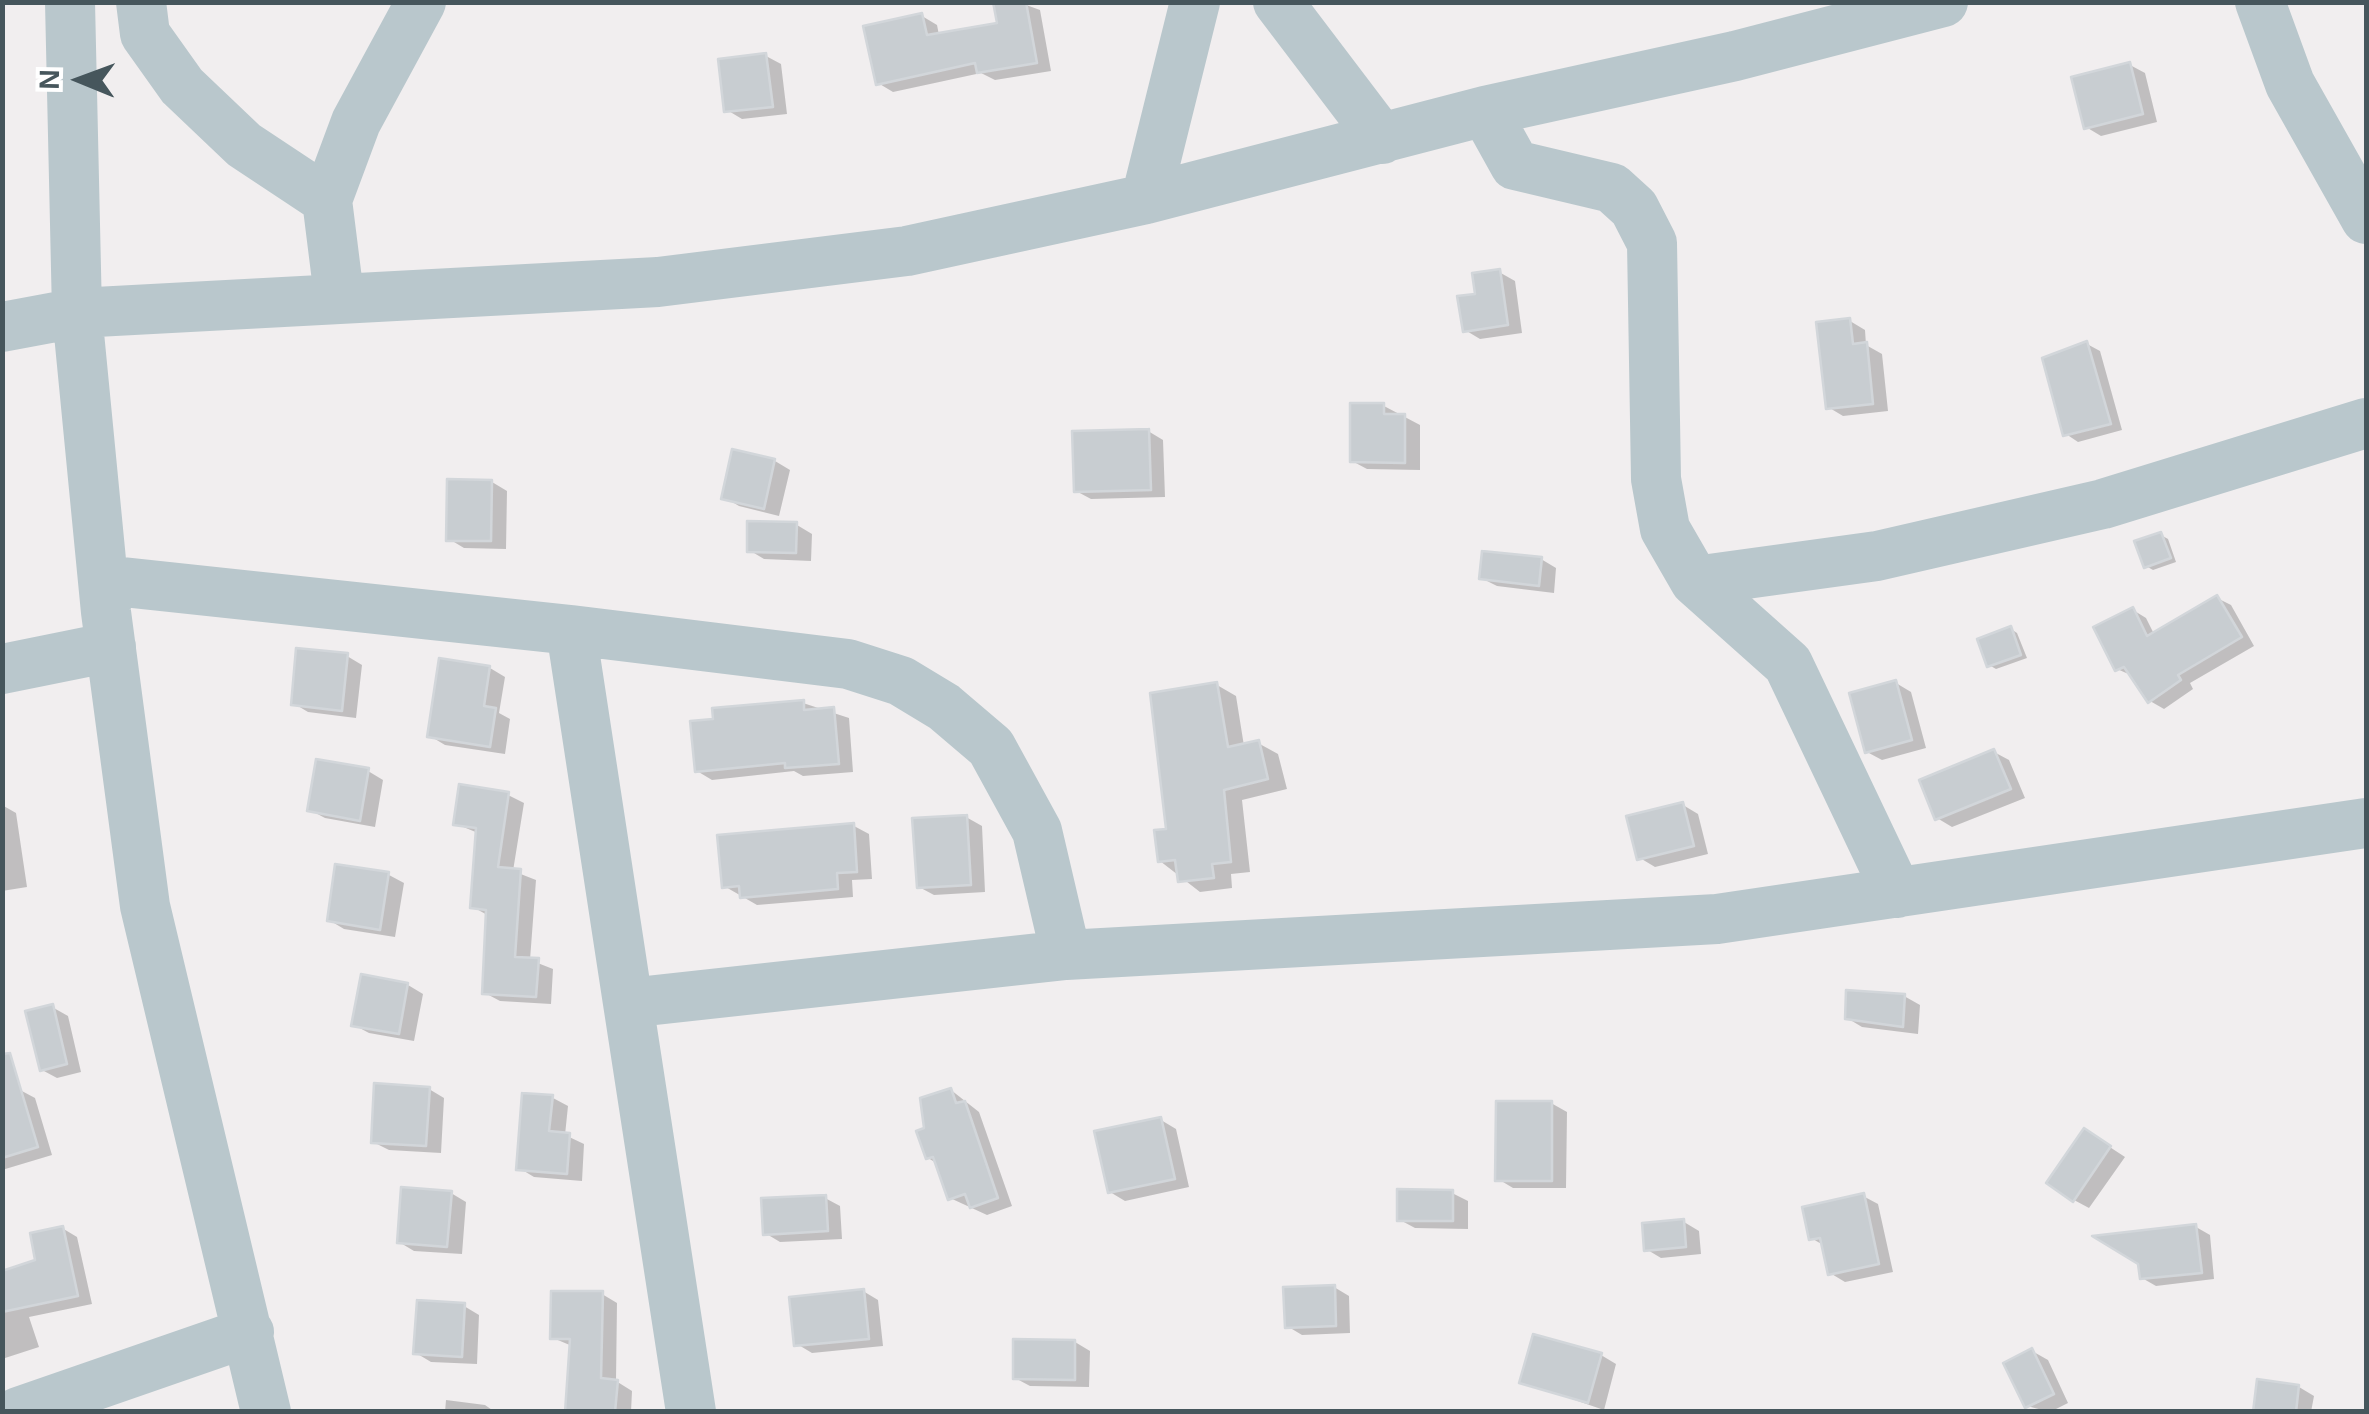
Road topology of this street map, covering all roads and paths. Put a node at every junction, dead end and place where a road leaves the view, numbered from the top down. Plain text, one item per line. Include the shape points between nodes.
1 (70, 2) edge
2 (141, 2) edge
3 (421, 2) edge
4 (1194, 2) edge
5 (1278, 2) edge
6 (1943, 2) edge
7 (2260, 2) edge
8 (1485, 111) junction
9 (1382, 139) junction
10 (1146, 198) junction
11 (327, 200) junction
12 (2366, 219) edge
13 (339, 296) junction
14 (77, 313) junction
15 (2, 327) edge
16 (2366, 423) edge
17 (104, 580) junction
18 (1695, 581) junction
19 (571, 630) junction
20 (111, 647) junction
21 (2, 669) edge
22 (2366, 823) edge
23 (1897, 892) junction
24 (1066, 955) junction
25 (628, 1003) junction
26 (249, 1332) junction
27 (18, 1412) edge
28 (266, 1412) edge
29 (691, 1412) edge

1 - 14 street
2 - 11 street via 146,34 182,86 244,145
3 - 11 street via 356,122
4 - 10 street
5 - 9 street
6 - 8 street
7 - 12 street via 2290,84
8 - 9 street
8 - 18 street via 1515,165 1612,188 1634,208 1652,243 1656,479 1666,529
9 - 10 street
10 - 13 street via 991,236 795,268 658,282
11 - 13 street
13 - 14 street
14 - 15 street
14 - 17 street
16 - 18 street via 2103,504 1877,556
17 - 19 street
17 - 20 street
18 - 23 street via 1788,664
19 - 24 street via 848,664 901,681 944,708 990,747 1036,831
19 - 25 street
20 - 21 street
20 - 26 street via 145,906
22 - 23 street
23 - 24 street via 1717,919
24 - 25 street
25 - 29 street
26 - 27 street
26 - 28 street

